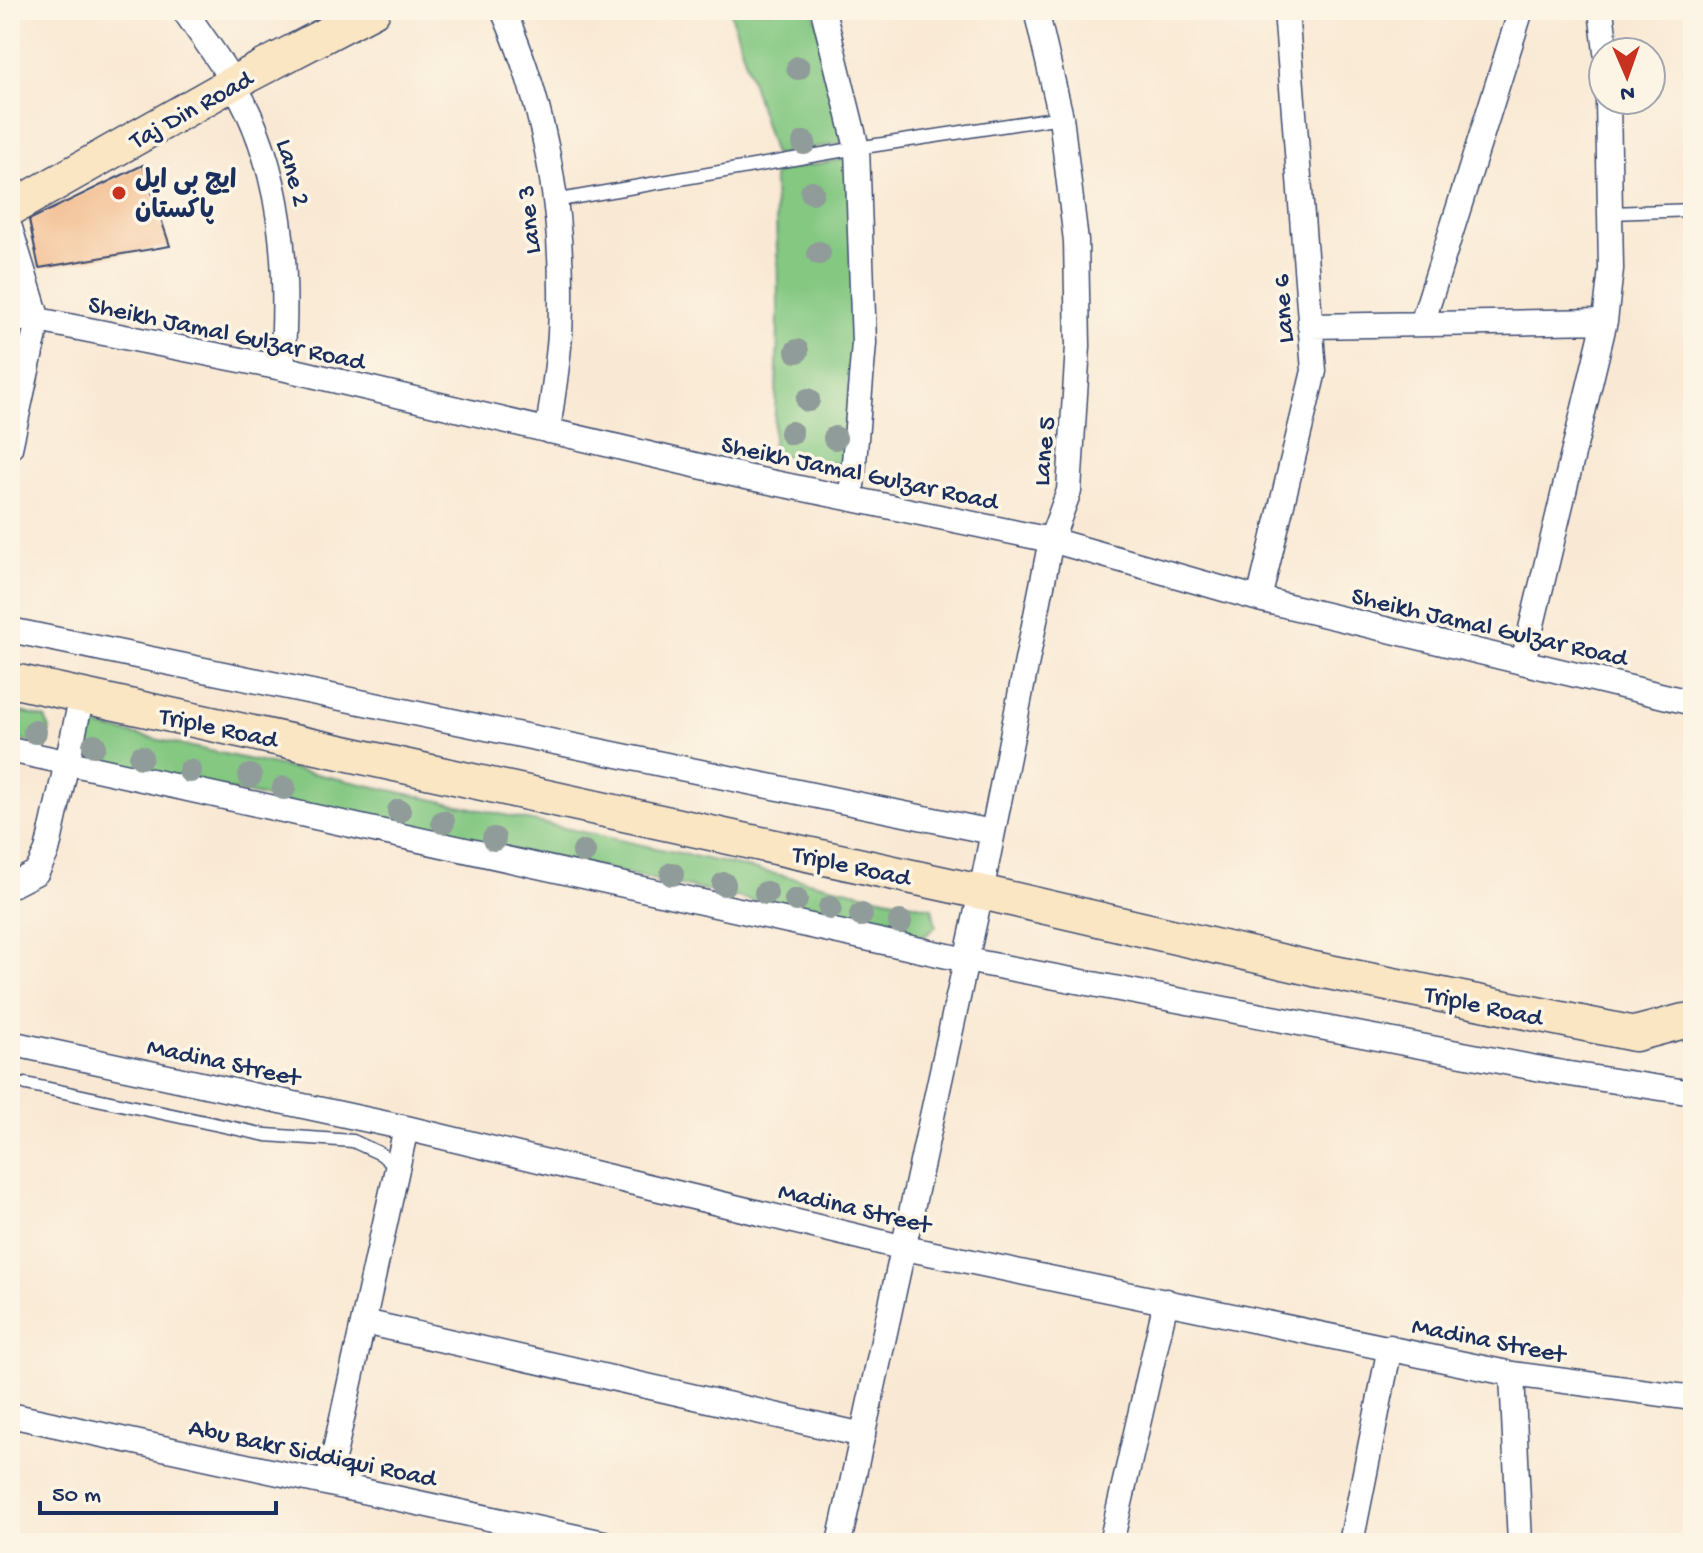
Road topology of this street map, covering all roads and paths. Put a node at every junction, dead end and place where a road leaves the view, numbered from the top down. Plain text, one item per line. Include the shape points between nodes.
1 (184, 10) edge
2 (373, 10) edge
3 (503, 10) edge
4 (823, 10) edge
5 (1036, 10) edge
6 (1286, 10) edge
7 (1521, 10) edge
8 (1601, 10) edge
9 (1604, 36) edge
10 (233, 83) junction
11 (1608, 116) edge
12 (1061, 117) junction
13 (857, 148) junction
14 (554, 201) junction
15 (10, 209) edge
16 (1693, 210) edge
17 (1611, 213) junction
18 (10, 228) edge
19 (10, 318) edge
20 (38, 320) junction
21 (1605, 321) junction
22 (1422, 324) junction
23 (1310, 326) junction
24 (282, 368) junction
25 (548, 431) junction
26 (10, 448) edge
27 (851, 498) junction
28 (1051, 540) junction
29 (1259, 599) junction
30 (10, 630) edge
31 (1523, 662) junction
32 (10, 680) edge
33 (82, 696) junction
34 (1693, 703) edge
35 (10, 750) edge
36 (65, 763) junction
37 (992, 832) junction
38 (10, 886) edge
39 (981, 892) junction
40 (966, 960) junction
41 (1693, 1022) edge
42 (10, 1043) edge
43 (26, 1084) dead end
44 (1693, 1093) edge
45 (406, 1128) junction
46 (398, 1169) junction
47 (905, 1248) junction
48 (1166, 1301) junction
49 (364, 1322) junction
50 (1390, 1347) junction
51 (1512, 1374) junction
52 (1693, 1398) edge
53 (10, 1415) edge
54 (863, 1435) junction
55 (328, 1482) junction
56 (604, 1543) edge
57 (839, 1543) edge
58 (1111, 1543) edge
59 (1351, 1543) edge
60 (1520, 1543) edge

1 - 10 street, Lane 2
2 - 10 main road, Taj Din Road
3 - 14 street, Lane 3 via 545,139
4 - 13 street
5 - 12 street, Lane 5
6 - 23 street, Lane 6
7 - 22 street
8 - 9 street
10 - 15 main road, Taj Din Road
10 - 24 street, Lane 2 via 262,151 281,222 287,295
11 - 17 street
12 - 13 lane
12 - 28 street, Lane 5 via 1076,241 1078,346 1069,491
13 - 14 lane
13 - 27 street via 864,343
14 - 25 street, Lane 3 via 560,334
16 - 17 lane
17 - 21 street
18 - 20 street
19 - 20 street, Sheikh Jamal Gulzar Road
20 - 24 street, Sheikh Jamal Gulzar Road
20 - 26 street
21 - 22 street
21 - 31 street
22 - 23 street
23 - 29 street, Lane 6 via 1314,371
24 - 25 street, Sheikh Jamal Gulzar Road
25 - 27 street, Sheikh Jamal Gulzar Road
27 - 28 street, Sheikh Jamal Gulzar Road
28 - 29 street, Sheikh Jamal Gulzar Road
28 - 37 street, Lane 5
29 - 31 street, Sheikh Jamal Gulzar Road
30 - 37 street
31 - 34 street, Sheikh Jamal Gulzar Road
32 - 33 main road, Triple Road
33 - 36 street
33 - 39 main road, Triple Road
35 - 36 street
36 - 38 street via 47,851 37,872
36 - 40 street
37 - 39 street, Lane 5
39 - 40 street, Lane 5
39 - 41 main road, Triple Road via 1314,969 1635,1034
40 - 44 street
40 - 47 street, Lane 5
42 - 45 street, Madina Street
43 - 46 lane via 266,1135 353,1141
45 - 46 street
45 - 47 street, Madina Street
46 - 49 street
47 - 48 street, Madina Street
47 - 54 street, Lane 5
48 - 50 street, Madina Street
48 - 58 street
49 - 54 street
49 - 55 street
50 - 51 street, Madina Street
50 - 59 street
51 - 52 street, Madina Street
51 - 60 street
53 - 55 street, Abu Bakr Siddiqui Road
54 - 57 street, Lane 5
55 - 56 street, Abu Bakr Siddiqui Road

